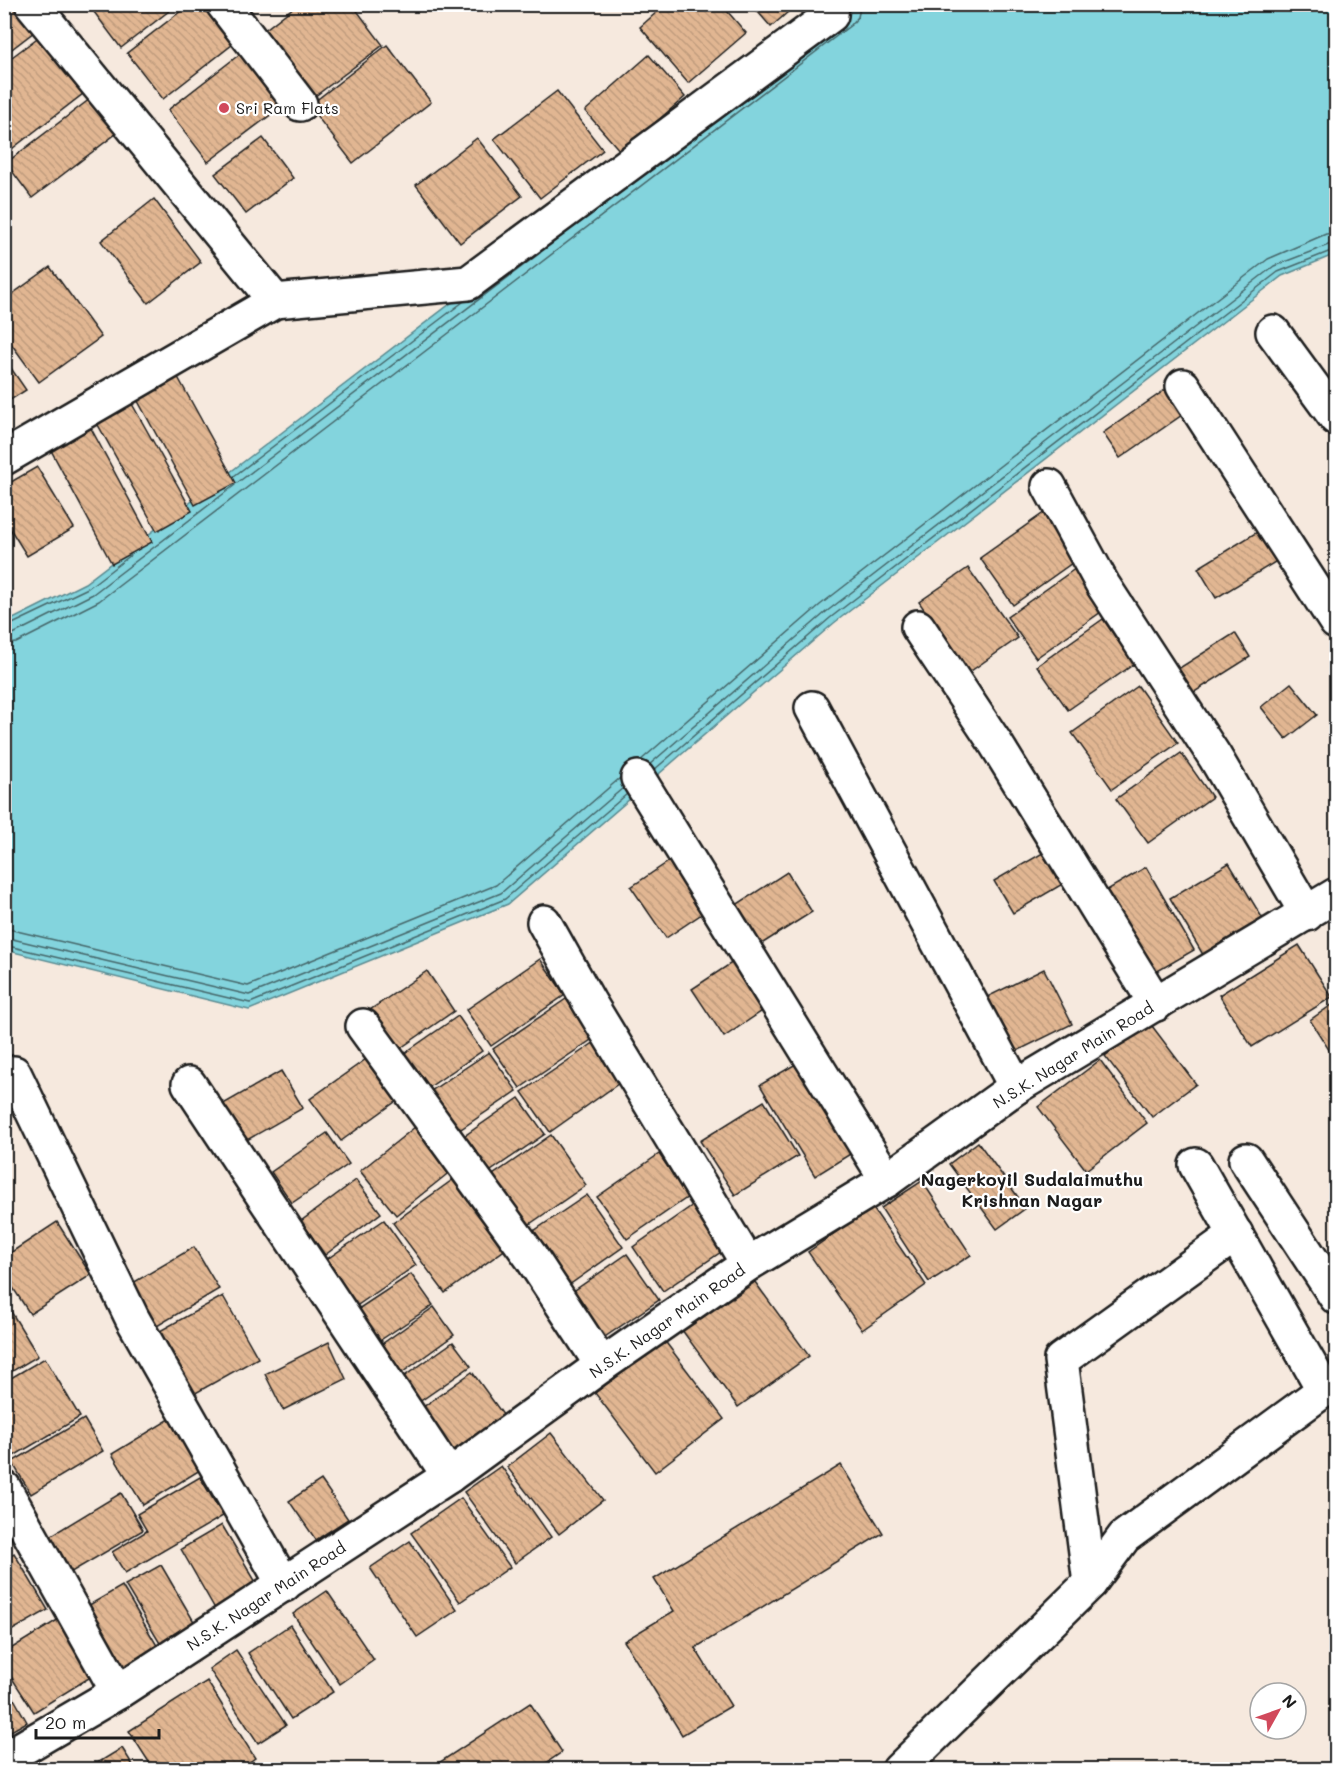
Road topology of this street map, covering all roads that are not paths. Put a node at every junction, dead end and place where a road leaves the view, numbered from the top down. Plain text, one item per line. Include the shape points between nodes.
1 (32, 4) edge
2 (223, 4) edge
3 (832, 4) edge
4 (300, 104) dead end
5 (275, 301) junction
6 (1273, 332) dead end
7 (1182, 386) dead end
8 (1336, 418) edge
9 (4, 458) edge
10 (1049, 486) dead end
11 (1336, 622) edge
12 (918, 627) dead end
13 (812, 708) dead end
14 (638, 778) dead end
15 (1336, 895) edge
16 (1307, 914) junction
17 (544, 922) dead end
18 (1156, 1004) junction
19 (363, 1026) dead end
20 (14, 1073) dead end
21 (189, 1084) dead end
22 (1016, 1087) junction
23 (1246, 1160) dead end
24 (1196, 1165) dead end
25 (887, 1180) junction
26 (1236, 1234) junction
27 (748, 1264) junction
28 (1336, 1297) edge
29 (602, 1365) junction
30 (449, 1476) junction
31 (4, 1488) edge
32 (1090, 1583) junction
33 (284, 1585) junction
34 (118, 1692) junction
35 (4, 1759) edge
36 (900, 1770) edge

1 - 5 street
2 - 4 street
3 - 5 street via 831,15 468,283
5 - 9 street
6 - 8 street
7 - 11 street
10 - 16 street via 1103,585 1215,757
12 - 18 street via 996,744
13 - 22 street
14 - 25 street
15 - 16 street, N.S.K. Nagar Main Road
16 - 18 street, N.S.K. Nagar Main Road
17 - 27 street
18 - 22 street, N.S.K. Nagar Main Road
19 - 29 street via 531,1257
20 - 33 street via 132,1318
21 - 30 street
22 - 25 street, N.S.K. Nagar Main Road
23 - 28 street
24 - 26 street
25 - 27 street, N.S.K. Nagar Main Road
26 - 32 street via 1061,1360
26 - 32 street via 1324,1390 1124,1538
27 - 29 street, N.S.K. Nagar Main Road
29 - 30 street, N.S.K. Nagar Main Road
30 - 33 street, N.S.K. Nagar Main Road
31 - 34 street
32 - 36 street
33 - 34 street, N.S.K. Nagar Main Road
34 - 35 street, N.S.K. Nagar Main Road

